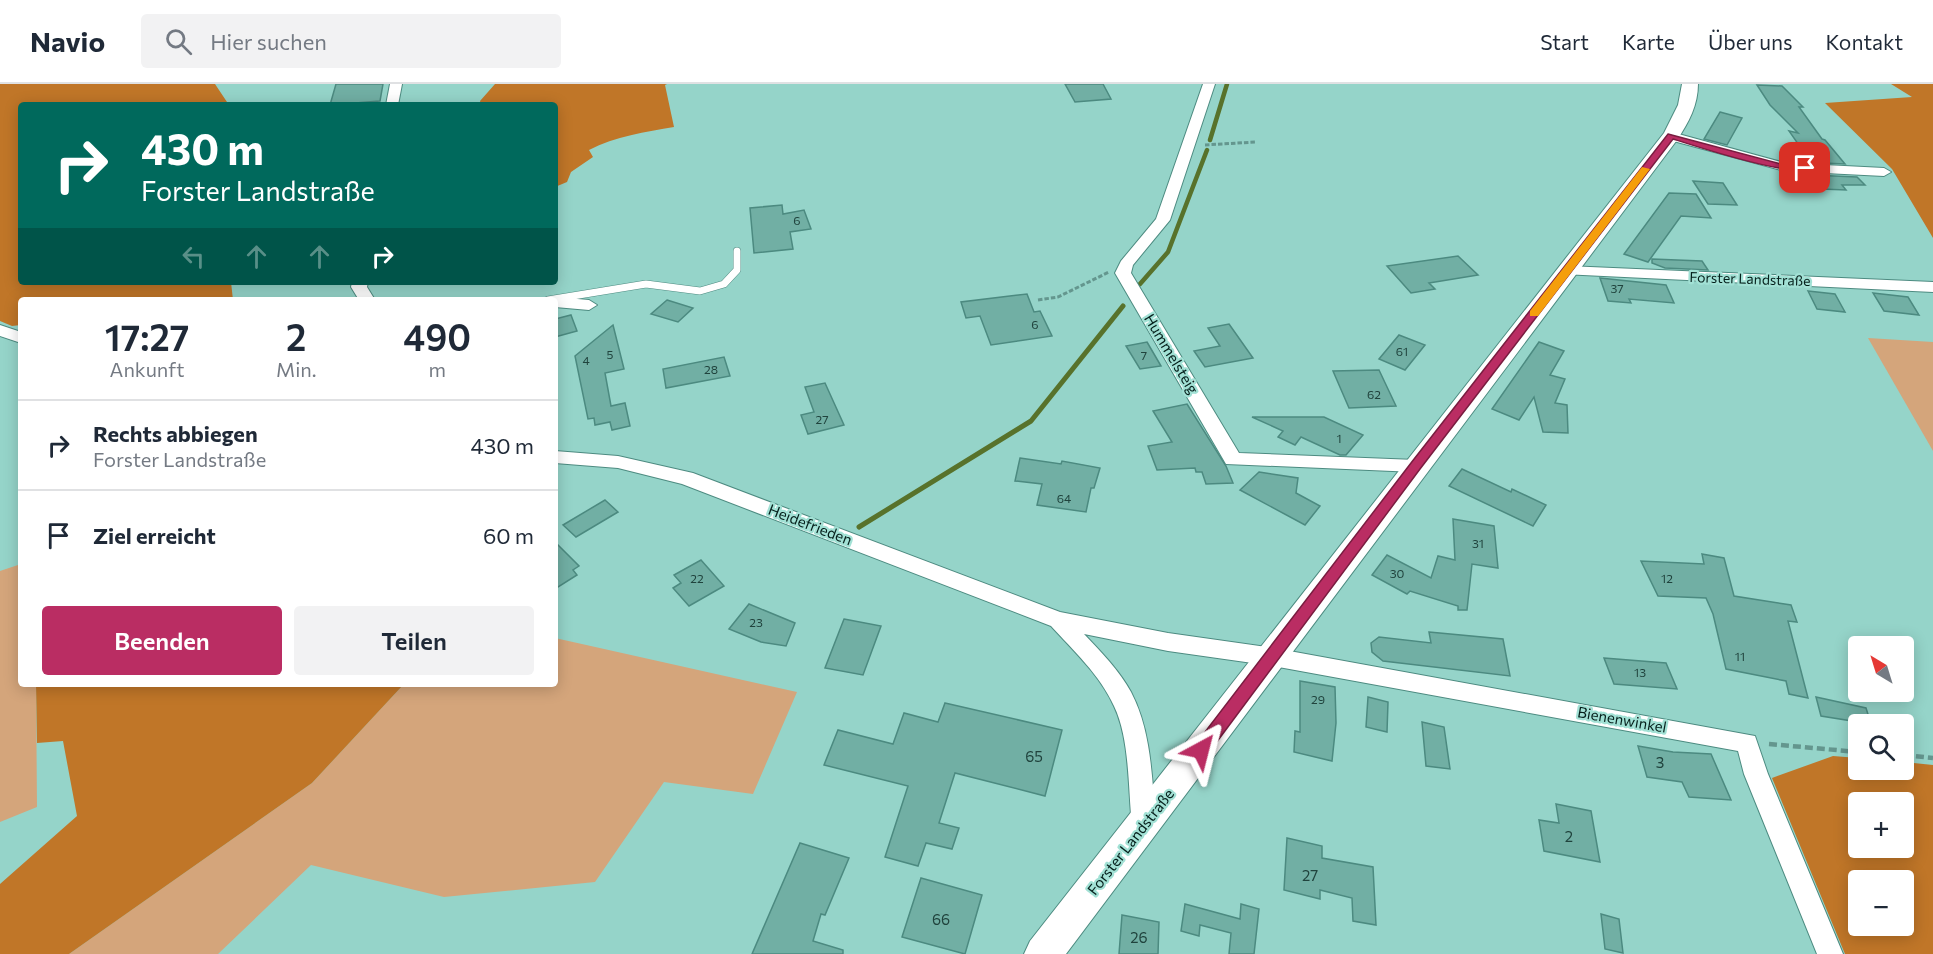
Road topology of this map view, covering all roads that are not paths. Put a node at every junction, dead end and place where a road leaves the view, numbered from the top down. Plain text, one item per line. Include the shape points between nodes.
1 (396, 84) edge
2 (1209, 84) edge
3 (1690, 84) edge
4 (393, 102) edge
5 (1671, 136) junction
6 (1884, 172) dead end
7 (737, 250) dead end
8 (1568, 271) junction
9 (1933, 287) edge
10 (558, 298) edge
11 (558, 302) edge
12 (589, 305) dead end
13 (0, 330) edge
14 (18, 337) edge
15 (558, 457) edge
16 (1416, 466) junction
17 (1058, 620) junction
18 (1273, 657) junction
19 (1144, 825) junction
20 (1043, 954) edge
21 (1830, 954) edge

1 - 4 street
2 - 16 street, Hummelsteig via 1163,220 1126,264 1123,273 1233,459
3 - 5 main road, Forster Landstraße via 1690,100
5 - 6 street via 1785,167
5 - 8 main road, Forster Landstraße
7 - 10 lane via 737,270 713,289 688,291 646,284
8 - 9 street, Forster Landstraße
8 - 16 main road, Forster Landstraße
11 - 12 street
13 - 14 street
15 - 17 street, Heidefrieden via 618,462 686,478
16 - 18 main road, Forster Landstraße
17 - 18 street, Heidefrieden via 1168,642
17 - 19 street, Heidefrieden via 1103,670 1127,709 1138,759
18 - 19 main road, Forster Landstraße
18 - 21 street, Bienenwinkel via 1747,743
19 - 20 main road, Forster Landstraße

